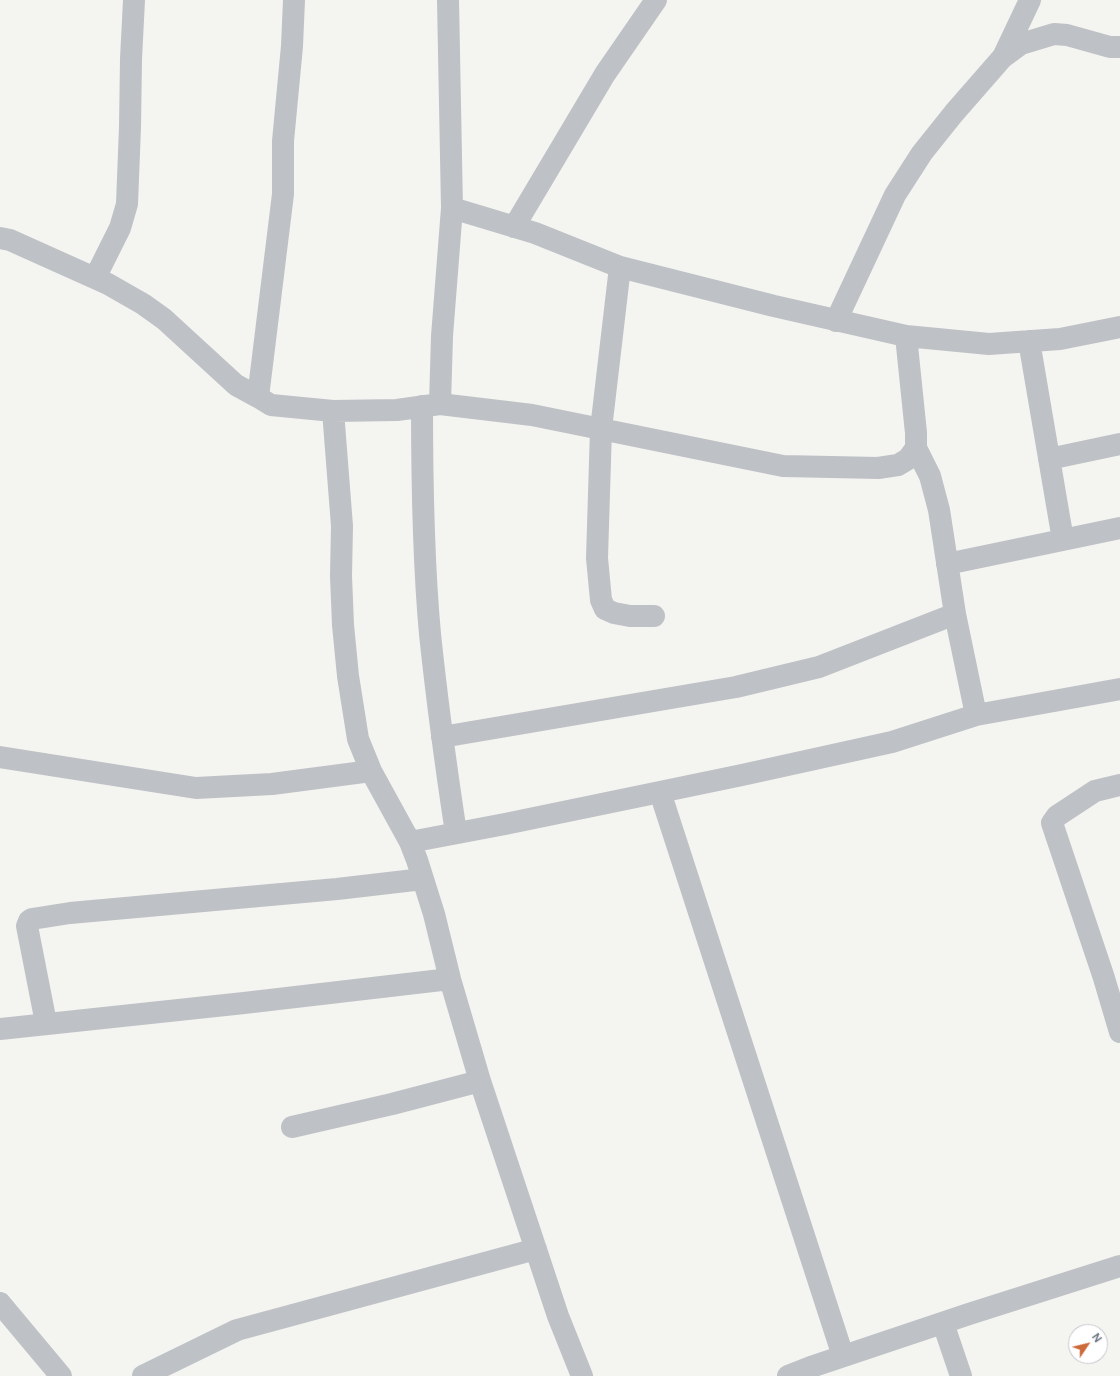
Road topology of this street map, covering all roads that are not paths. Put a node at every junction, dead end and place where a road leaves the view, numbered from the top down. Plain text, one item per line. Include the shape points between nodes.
1 (134, 0) edge
2 (294, 0) edge
3 (448, 0) edge
4 (656, 0) edge
5 (1030, 0) edge
6 (1120, 47) edge
7 (1002, 58) junction
8 (452, 208) junction
9 (514, 227) junction
10 (0, 238) edge
11 (620, 267) junction
12 (95, 278) junction
13 (836, 321) junction
14 (1120, 327) edge
15 (906, 336) junction
16 (1029, 341) junction
17 (258, 397) junction
18 (431, 405) junction
19 (333, 411) junction
20 (601, 429) junction
21 (1120, 444) edge
22 (916, 448) junction
23 (1049, 459) junction
24 (1120, 528) edge
25 (1064, 540) junction
26 (947, 564) junction
27 (955, 614) junction
28 (654, 616) dead end
29 (1120, 690) edge
30 (976, 715) junction
31 (442, 737) junction
32 (0, 757) edge
33 (370, 771) junction
34 (1120, 785) edge
35 (660, 792) junction
36 (456, 833) junction
37 (410, 842) junction
38 (423, 879) junction
39 (450, 979) junction
40 (46, 1023) junction
41 (0, 1029) edge
42 (1120, 1032) edge
43 (480, 1081) junction
44 (292, 1127) dead end
45 (536, 1249) junction
46 (1120, 1266) edge
47 (0, 1303) edge
48 (943, 1323) junction
49 (843, 1356) junction
50 (61, 1376) edge
51 (143, 1376) edge
52 (582, 1376) edge
53 (788, 1376) edge
54 (961, 1376) edge

1 - 12 street via 127,204 120,228
2 - 17 street via 283,141 284,194
3 - 8 street
4 - 9 street via 605,74
5 - 7 street
6 - 7 street via 1054,34 1020,44
7 - 13 street via 922,153 894,196
8 - 9 street
8 - 18 street via 442,343
9 - 11 street
10 - 12 street via 10,240
11 - 13 street
11 - 20 street
12 - 17 street via 143,304 164,319 236,385
13 - 15 street
14 - 16 street via 1060,339
15 - 16 street via 989,344
15 - 22 street
16 - 23 street
17 - 19 street via 271,405
18 - 19 street via 397,410
18 - 20 street via 532,415
18 - 31 street via 422,481 430,633
19 - 33 street via 342,526 341,576 348,676 358,739
20 - 22 street via 783,466 878,468 898,465 908,459
20 - 28 street via 597,558 601,600 605,609 614,613
21 - 23 street
22 - 26 street via 930,476 939,510
23 - 25 street
24 - 25 street
25 - 26 street
26 - 27 street
27 - 30 street
27 - 31 street via 819,667 736,687
29 - 30 street
30 - 35 street via 892,742
31 - 36 street
32 - 33 street via 196,788 272,784
33 - 37 street
34 - 42 street via 1096,791 1057,816 1052,823
35 - 36 street
35 - 49 street
36 - 37 street
37 - 38 street
38 - 39 street
38 - 40 street via 32,918 27,926
39 - 40 street
39 - 43 street
40 - 41 street
43 - 44 street
43 - 45 street
45 - 51 street via 237,1330
45 - 52 street via 558,1316
46 - 48 street
47 - 50 street
48 - 49 street
48 - 54 street
49 - 53 street

